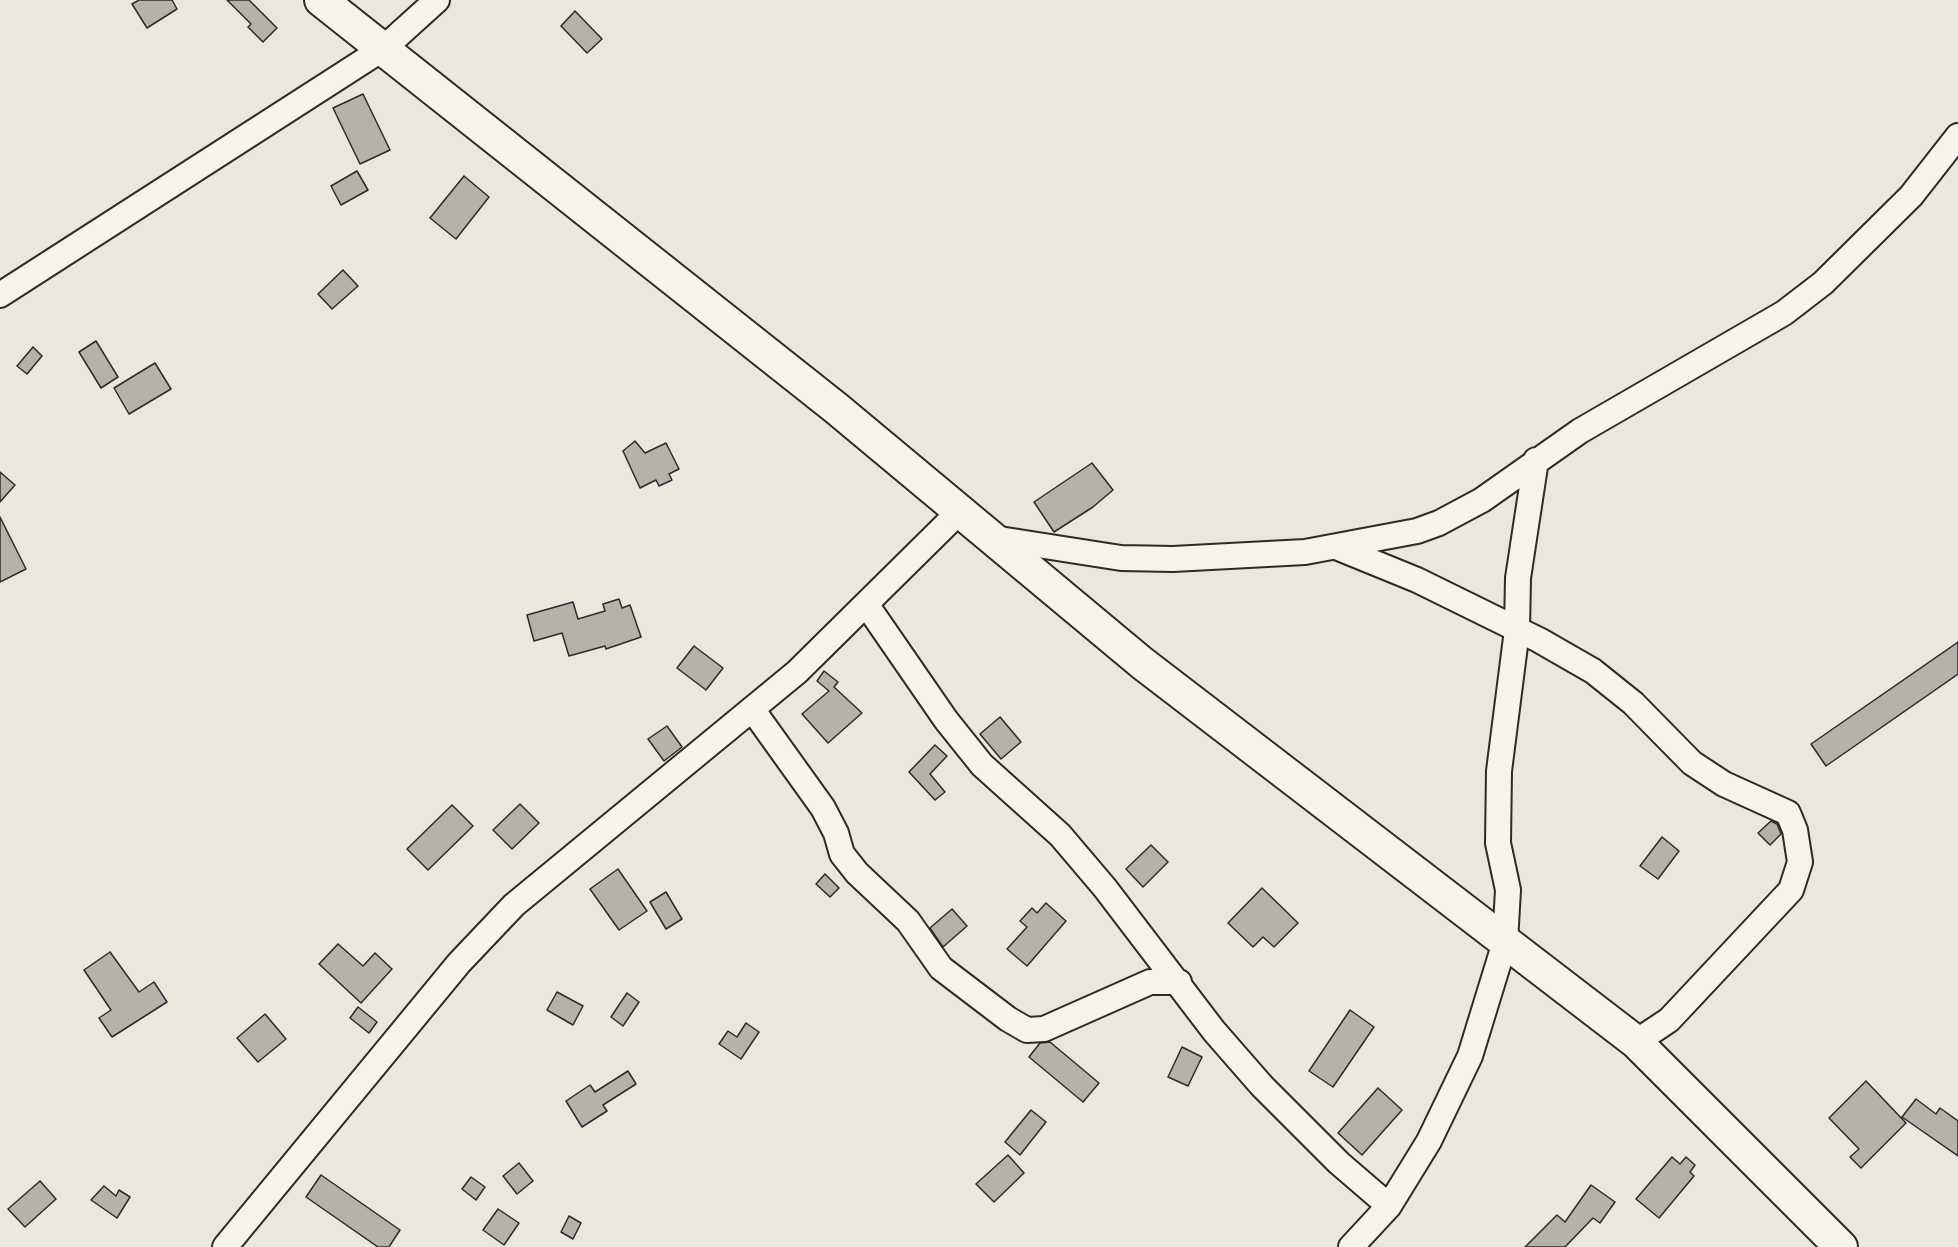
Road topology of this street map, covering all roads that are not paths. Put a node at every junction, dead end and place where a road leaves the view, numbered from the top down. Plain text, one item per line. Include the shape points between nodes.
1 (321, 0) edge
2 (437, 0) edge
3 (384, 48) junction
4 (1958, 136) edge
5 (0, 295) edge
6 (1536, 460) junction
7 (960, 511) junction
8 (993, 538) junction
9 (1335, 547) junction
10 (866, 604) junction
11 (1517, 630) junction
12 (752, 709) junction
13 (1504, 942) junction
14 (1179, 982) junction
15 (1636, 1042) junction
16 (1389, 1206) junction
17 (225, 1247) edge
18 (1351, 1247) edge
19 (1841, 1247) edge

1 - 3 main road
2 - 3 street
3 - 5 street
3 - 7 main road
4 - 6 street via 1911,196 1823,283 1784,313
6 - 9 street via 1482,500 1439,523
6 - 11 street via 1518,578
7 - 8 main road
7 - 10 street
8 - 9 street via 1121,558 1173,559
8 - 13 main road via 1142,663
9 - 11 street via 1417,580
10 - 12 street via 797,672
10 - 14 street via 982,765 1060,835
11 - 13 street via 1499,771 1498,843 1508,890
11 - 15 street via 1593,671 1633,703 1692,763 1724,784 1788,813 1795,830 1800,862 1791,890 1677,1012
12 - 14 street via 823,808 842,854 857,873 908,921 941,968 1008,1019 1027,1030 1044,1029 1150,982
12 - 17 street via 514,905 459,963
13 - 15 main road
13 - 16 street via 1470,1056 1429,1140
14 - 16 street via 1214,1031 1262,1086
15 - 19 main road
16 - 18 street

